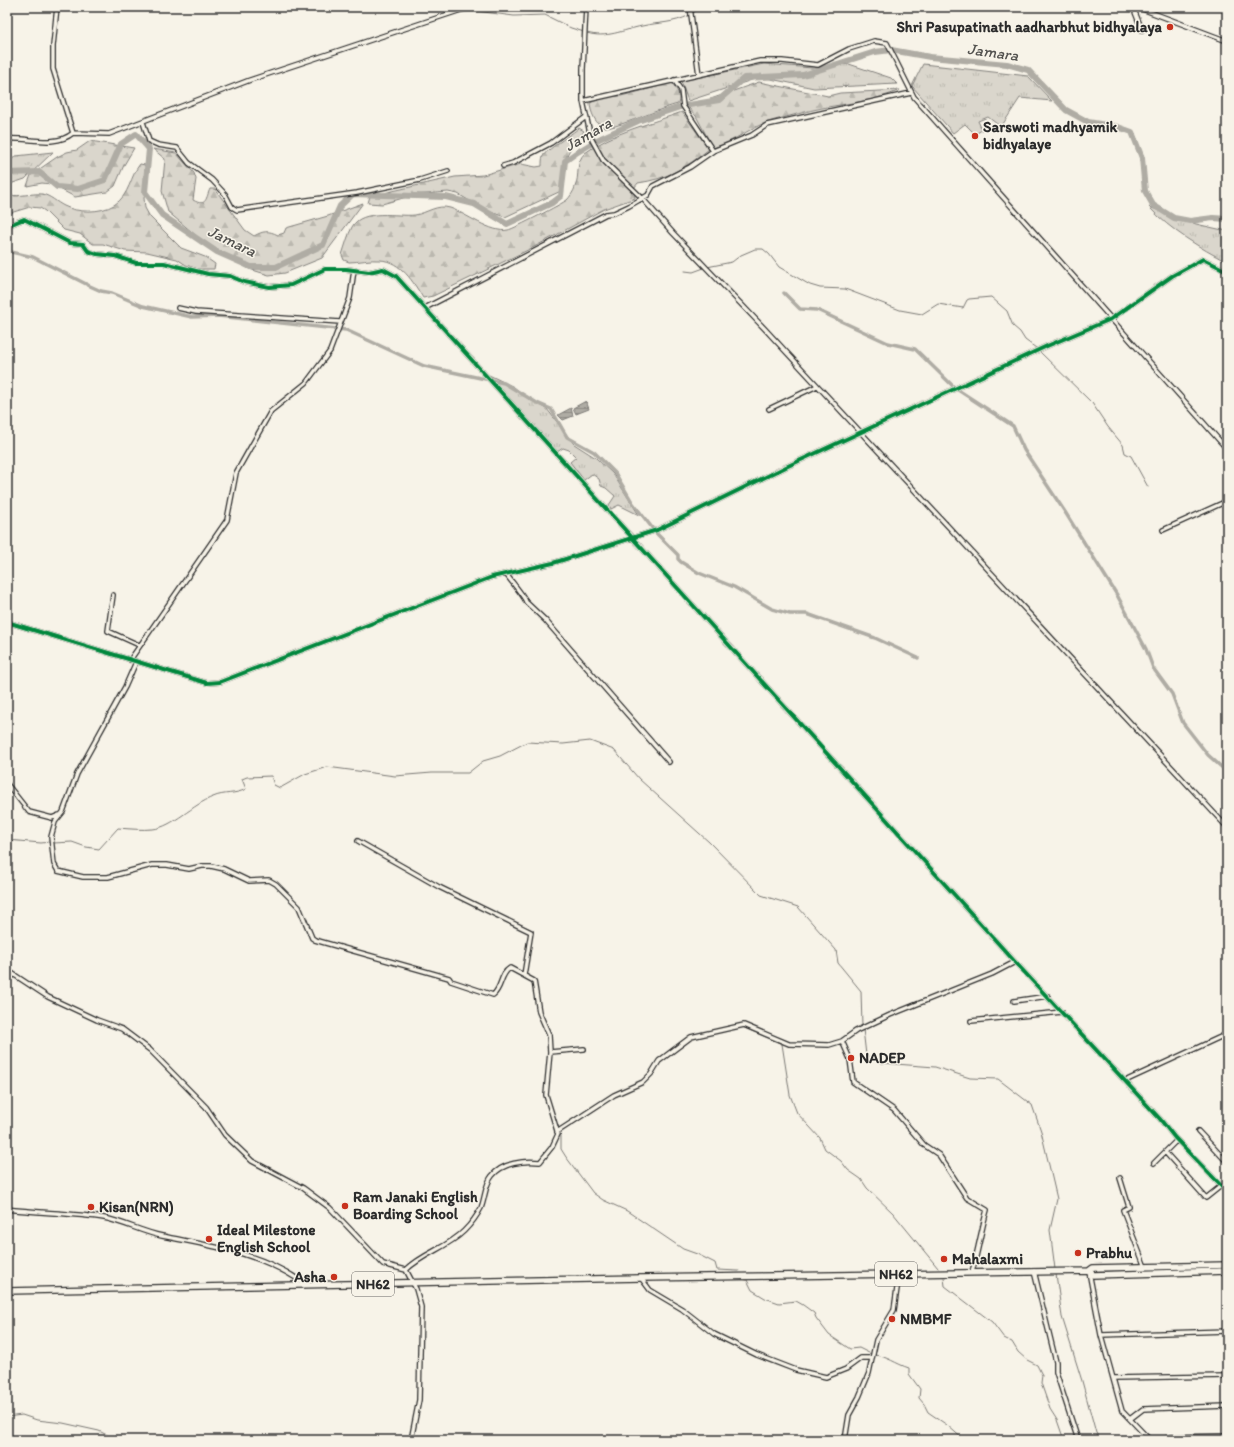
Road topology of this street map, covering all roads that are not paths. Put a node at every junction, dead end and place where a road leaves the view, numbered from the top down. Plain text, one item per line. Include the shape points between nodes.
1 (57, 7) edge
2 (470, 7) edge
3 (586, 7) edge
4 (690, 7) edge
5 (1133, 7) edge
6 (1137, 7) edge
7 (1142, 30) dead end
8 (1227, 41) edge
9 (699, 75) junction
10 (674, 80) junction
11 (911, 94) junction
12 (583, 101) junction
13 (586, 117) junction
14 (143, 122) junction
15 (73, 133) junction
16 (7, 138) edge
17 (713, 151) junction
18 (503, 166) dead end
19 (448, 171) dead end
20 (642, 198) junction
21 (7, 226) edge
22 (354, 270) junction
23 (1227, 271) edge
24 (178, 308) dead end
25 (425, 308) junction
26 (1111, 319) junction
27 (340, 322) junction
28 (817, 386) junction
29 (769, 409) dead end
30 (861, 433) junction
31 (1227, 449) edge
32 (1227, 501) edge
33 (1163, 530) dead end
34 (633, 538) junction
35 (506, 574) junction
36 (113, 595) dead end
37 (7, 622) edge
38 (139, 645) junction
39 (130, 660) junction
40 (136, 662) junction
41 (669, 762) dead end
42 (7, 784) edge
43 (63, 812) junction
44 (1227, 827) edge
45 (358, 841) dead end
46 (1015, 962) junction
47 (7, 970) edge
48 (524, 975) junction
49 (1048, 996) junction
50 (1014, 1001) dead end
51 (1062, 1012) junction
52 (971, 1021) dead end
53 (1227, 1034) edge
54 (842, 1041) junction
55 (584, 1049) dead end
56 (550, 1052) junction
57 (1125, 1081) junction
58 (1198, 1131) dead end
59 (558, 1132) junction
60 (1178, 1140) junction
61 (1165, 1152) junction
62 (1227, 1162) edge
63 (1154, 1163) dead end
64 (1120, 1178) dead end
65 (1221, 1186) junction
66 (1227, 1192) edge
67 (7, 1209) edge
68 (1227, 1266) edge
69 (1145, 1267) junction
70 (406, 1270) junction
71 (1034, 1271) junction
72 (1089, 1271) junction
73 (1227, 1271) edge
74 (972, 1272) junction
75 (898, 1274) junction
76 (641, 1278) junction
77 (413, 1284) junction
78 (305, 1285) junction
79 (7, 1291) edge
80 (1227, 1331) edge
81 (1102, 1335) junction
82 (872, 1356) junction
83 (1227, 1376) edge
84 (1114, 1378) junction
85 (1227, 1406) edge
86 (1130, 1419) junction
87 (1227, 1436) edge
88 (410, 1440) edge
89 (846, 1440) edge
90 (1078, 1440) edge
91 (1150, 1440) edge
92 (1162, 1440) edge

1 - 15 street via 53,68
2 - 14 street via 250,80
3 - 12 street
4 - 9 street
5 - 7 street
6 - 8 street
9 - 10 street
9 - 11 street via 760,61 818,65 849,49 874,41 887,43
10 - 12 street
10 - 17 street via 681,90 684,106
11 - 17 street via 767,125 752,135
11 - 26 street
12 - 13 street
13 - 18 street via 551,143
13 - 20 street via 591,138 603,160
14 - 15 street via 108,134
14 - 19 street via 149,141 158,146 177,148 189,163 208,175 237,210 357,193 420,180
15 - 16 street via 66,138 47,141
17 - 20 street via 690,168 653,186 648,195
20 - 25 street via 614,213 606,214
20 - 28 street
21 - 22 street via 24,219 70,243 83,244 88,251 97,254 115,256 136,263 164,263 208,274 230,276 269,287 291,285 325,269
22 - 25 street via 369,272 383,269 396,276
22 - 27 street via 351,292
23 - 26 street via 1203,259 1172,276
24 - 27 street via 196,312
25 - 34 street
26 - 30 street
26 - 31 street
27 - 38 street via 330,351 321,364 306,383 271,412 236,472 227,520 172,602
28 - 29 street
28 - 30 street
30 - 34 street via 657,530
30 - 44 street
32 - 33 street
34 - 35 street via 553,563
34 - 46 street
35 - 40 street via 492,577 220,682 207,683
35 - 41 street via 526,602 545,620
36 - 38 street via 108,631
37 - 39 street
38 - 39 street
39 - 40 street
40 - 43 street via 77,774
42 - 43 street via 30,812 52,818
43 - 48 street via 55,822 51,837 54,864 62,873 83,877 108,877 152,865 189,869 211,866 249,881 268,880 276,884 299,906 315,940 449,978 451,981 493,995 497,992 505,971 510,968
45 - 48 street via 439,887 531,932
46 - 49 street
46 - 54 street via 992,974 890,1015 856,1031
47 - 70 street via 48,997 122,1029 150,1050 206,1107 225,1135 252,1161 303,1188 330,1208 383,1264
48 - 56 street via 534,981 539,1012 549,1035
49 - 50 street
49 - 51 street
51 - 52 street
51 - 57 street
53 - 57 street
54 - 59 street via 829,1045 789,1044 744,1025 691,1037 659,1061 643,1082 614,1095
54 - 74 street via 850,1059 853,1082 894,1110 924,1145 939,1155 967,1198 986,1210 980,1236 981,1243
55 - 56 street
56 - 59 street via 546,1095
57 - 60 street
58 - 62 street
59 - 70 street via 556,1141 540,1162 529,1160 517,1163 500,1169 491,1177 480,1209 465,1230 447,1245 416,1260
60 - 61 street
60 - 65 street
61 - 63 street
61 - 65 street via 1206,1198
64 - 69 street via 1129,1207 1123,1210
65 - 66 street
67 - 78 street via 106,1218 162,1236 252,1256 286,1271
68 - 69 main road, NH62
69 - 72 main road, NH62 via 1093,1268
70 - 77 street
71 - 72 main road, NH62
71 - 74 main road, NH62
71 - 90 street via 1056,1362 1056,1372
72 - 73 main road, NH62 via 1093,1275
72 - 81 street
74 - 75 main road, NH62
75 - 76 main road, NH62
75 - 82 street via 894,1310 876,1340
76 - 77 main road, NH62
76 - 82 street via 650,1290 682,1309 714,1334 796,1370 826,1377 846,1369 861,1358
77 - 78 main road, NH62
77 - 88 street via 421,1307 421,1383 420,1400
78 - 79 main road, NH62
80 - 81 street
81 - 84 street
82 - 89 street via 869,1373 849,1415
83 - 84 street
84 - 86 street via 1122,1410
85 - 86 street via 1143,1409
86 - 91 street
87 - 92 street via 1170,1437

